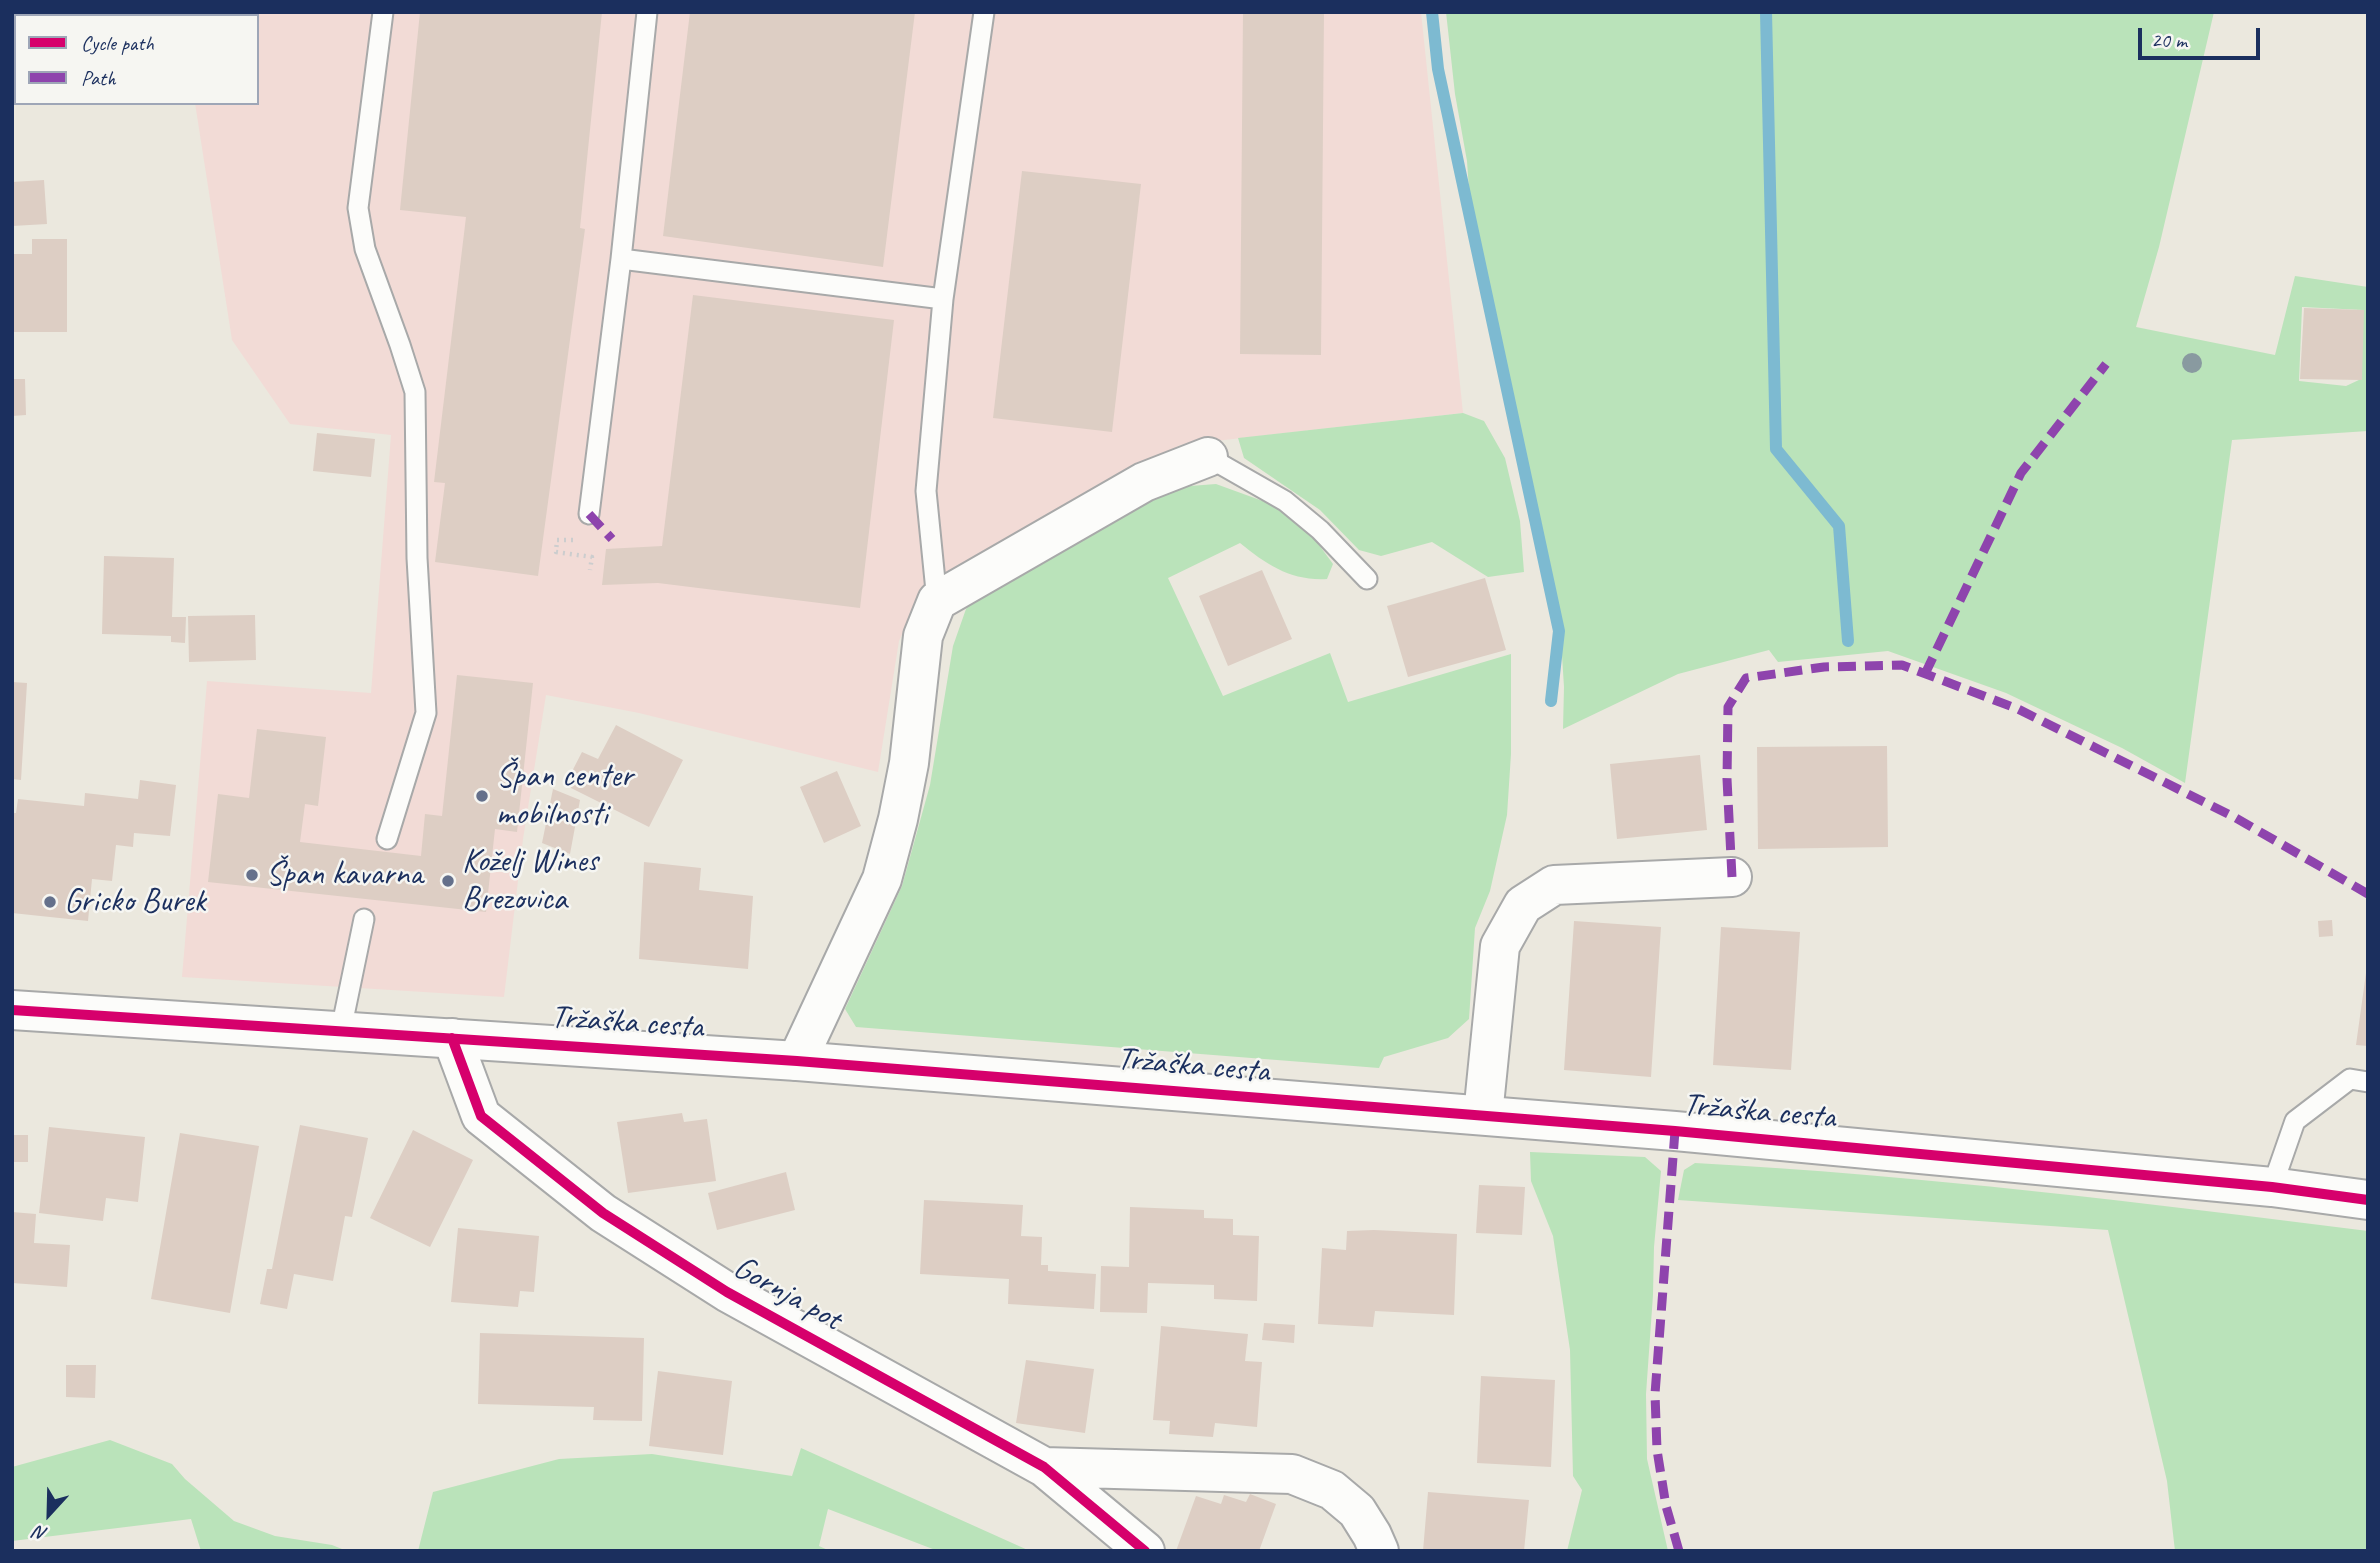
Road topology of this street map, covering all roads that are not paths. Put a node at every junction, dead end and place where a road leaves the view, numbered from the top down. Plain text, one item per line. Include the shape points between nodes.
1 (383, 12) edge
2 (647, 12) edge
3 (984, 12) edge
4 (621, 259) junction
5 (943, 299) junction
6 (1209, 457) joint
7 (589, 514) dead end
8 (1367, 579) dead end
9 (937, 601) junction
10 (387, 839) dead end
11 (1732, 877) dead end
12 (364, 919) dead end
13 (12, 1010) edge
14 (341, 1030) junction
15 (452, 1038) junction
16 (797, 1061) junction
17 (2368, 1082) edge
18 (1483, 1115) junction
19 (2272, 1187) junction
20 (2368, 1200) edge
21 (1044, 1467) junction
22 (1133, 1545) edge
23 (1379, 1551) edge

1 - 10 lane via 358,208 365,249 415,392 417,558 426,713
2 - 4 lane
3 - 5 lane
4 - 5 lane
4 - 7 lane
5 - 9 lane via 926,491
6 - 8 lane via 1285,501
6 - 9 street via 1144,482
9 - 16 street via 923,636 909,763 882,879
11 - 18 street via 1554,885 1523,905 1500,946
12 - 14 lane
13 - 14 street, Tržaška cesta
14 - 15 street, Tržaška cesta
15 - 16 street, Tržaška cesta
15 - 21 street, Gornja pot via 481,1116 603,1213 727,1292
16 - 18 street, Tržaška cesta
17 - 19 lane via 2350,1079 2295,1121
18 - 19 street, Tržaška cesta
19 - 20 street, Tržaška cesta
21 - 22 street, Gornja pot
21 - 23 street, Gornja pot via 1292,1474 1332,1490 1357,1511

